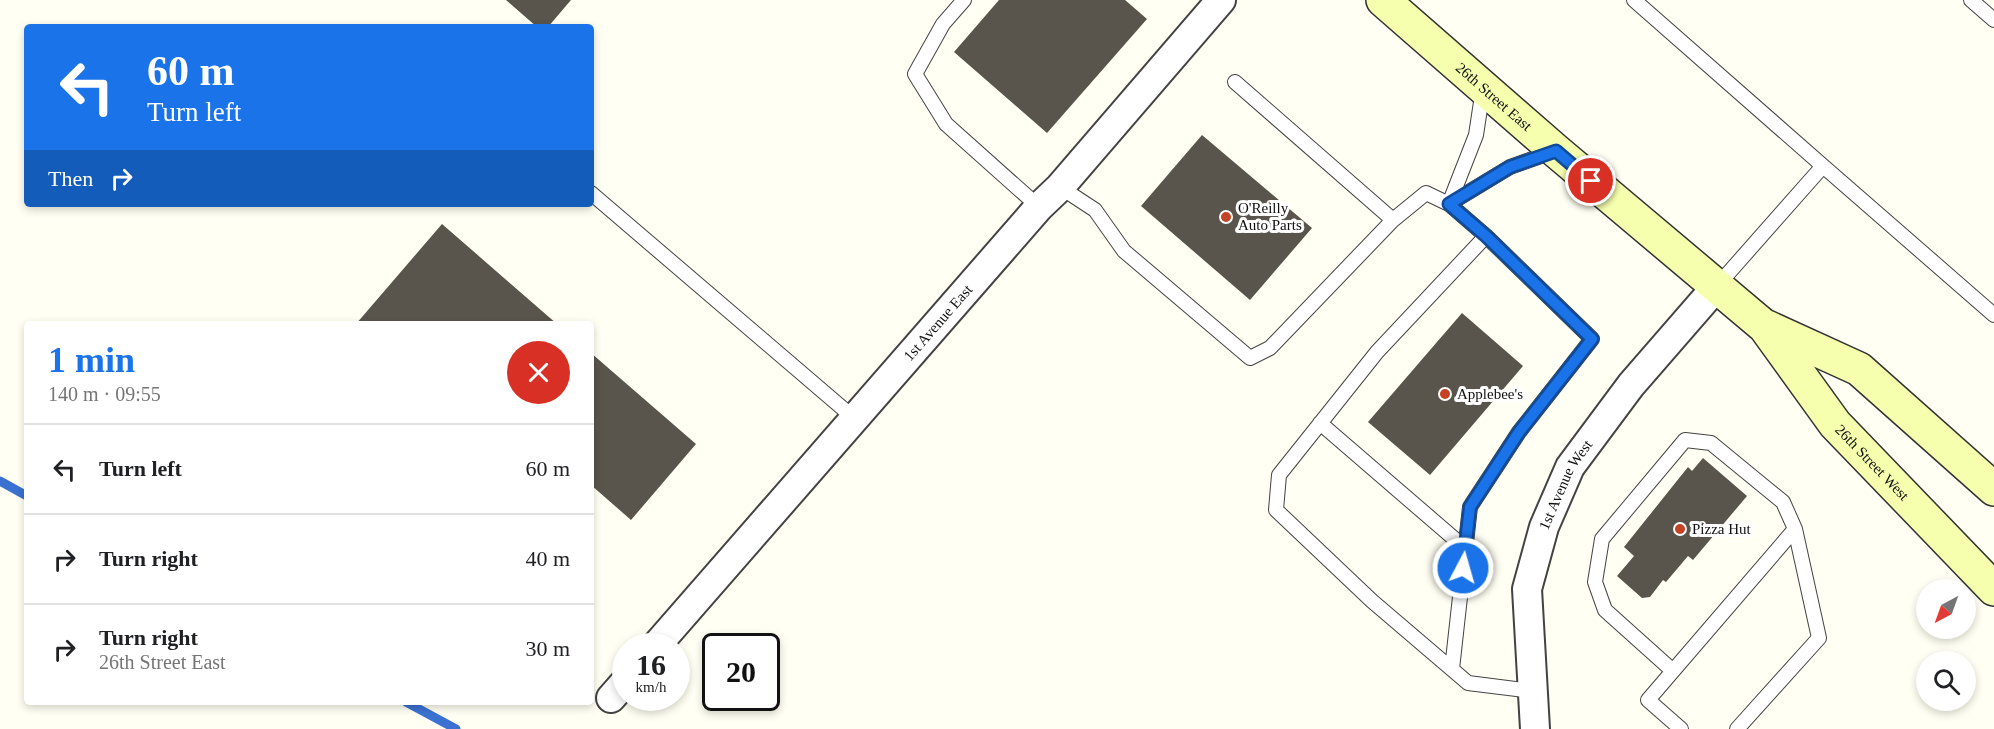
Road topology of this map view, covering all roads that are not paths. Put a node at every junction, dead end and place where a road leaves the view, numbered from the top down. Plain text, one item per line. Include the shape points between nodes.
1 (964, 0) edge
2 (1221, 0) edge
3 (1383, 0) edge
4 (1634, 0) edge
5 (1971, 0) edge
6 (1994, 20) edge
7 (1235, 82) dead end
8 (1483, 87) junction
9 (1556, 151) junction
10 (1823, 166) junction
11 (1060, 187) junction
12 (594, 196) edge
13 (1449, 204) junction
14 (1039, 207) junction
15 (1393, 220) junction
16 (1486, 236) junction
17 (1717, 286) junction
18 (1994, 315) edge
19 (1766, 327) junction
20 (854, 418) junction
21 (1320, 423) junction
22 (1994, 489) edge
23 (1795, 529) junction
24 (1465, 548) junction
25 (1994, 589) edge
26 (667, 633) edge
27 (1452, 669) junction
28 (1673, 671) junction
29 (1532, 691) junction
30 (1534, 729) edge
31 (1681, 729) edge
32 (1737, 729) edge

1 - 14 lane via 943,24 915,74 946,124
2 - 11 street, 1st Avenue East
3 - 8 main road, 26th Street East
4 - 10 lane
5 - 6 lane
7 - 15 lane
8 - 9 main road, 26th Street East
8 - 13 lane via 1476,135
9 - 13 lane via 1510,167
9 - 17 main road, 26th Street East
10 - 17 lane
10 - 18 lane
11 - 14 street, 1st Avenue East
11 - 15 lane via 1095,210 1124,251 1250,358 1270,348
12 - 20 lane
13 - 15 lane via 1426,193
13 - 16 lane
14 - 20 street, 1st Avenue East
16 - 21 lane via 1377,352
16 - 24 lane via 1592,339 1519,432 1470,507
17 - 19 main road, 26th Street West
17 - 29 street, 1st Avenue West via 1631,385 1570,467 1544,527 1527,589
19 - 22 main road, 26th Street West via 1859,369
19 - 25 main road, 26th Street West via 1836,424
20 - 26 street, 1st Avenue East
21 - 24 lane
21 - 27 lane via 1279,475 1276,510 1372,601
23 - 28 lane
23 - 28 lane via 1783,502 1711,443 1685,440 1602,539 1595,582 1605,610
23 - 32 lane via 1819,638
24 - 27 lane
27 - 29 lane via 1468,683
28 - 31 lane via 1648,700
29 - 30 street, 1st Avenue West

